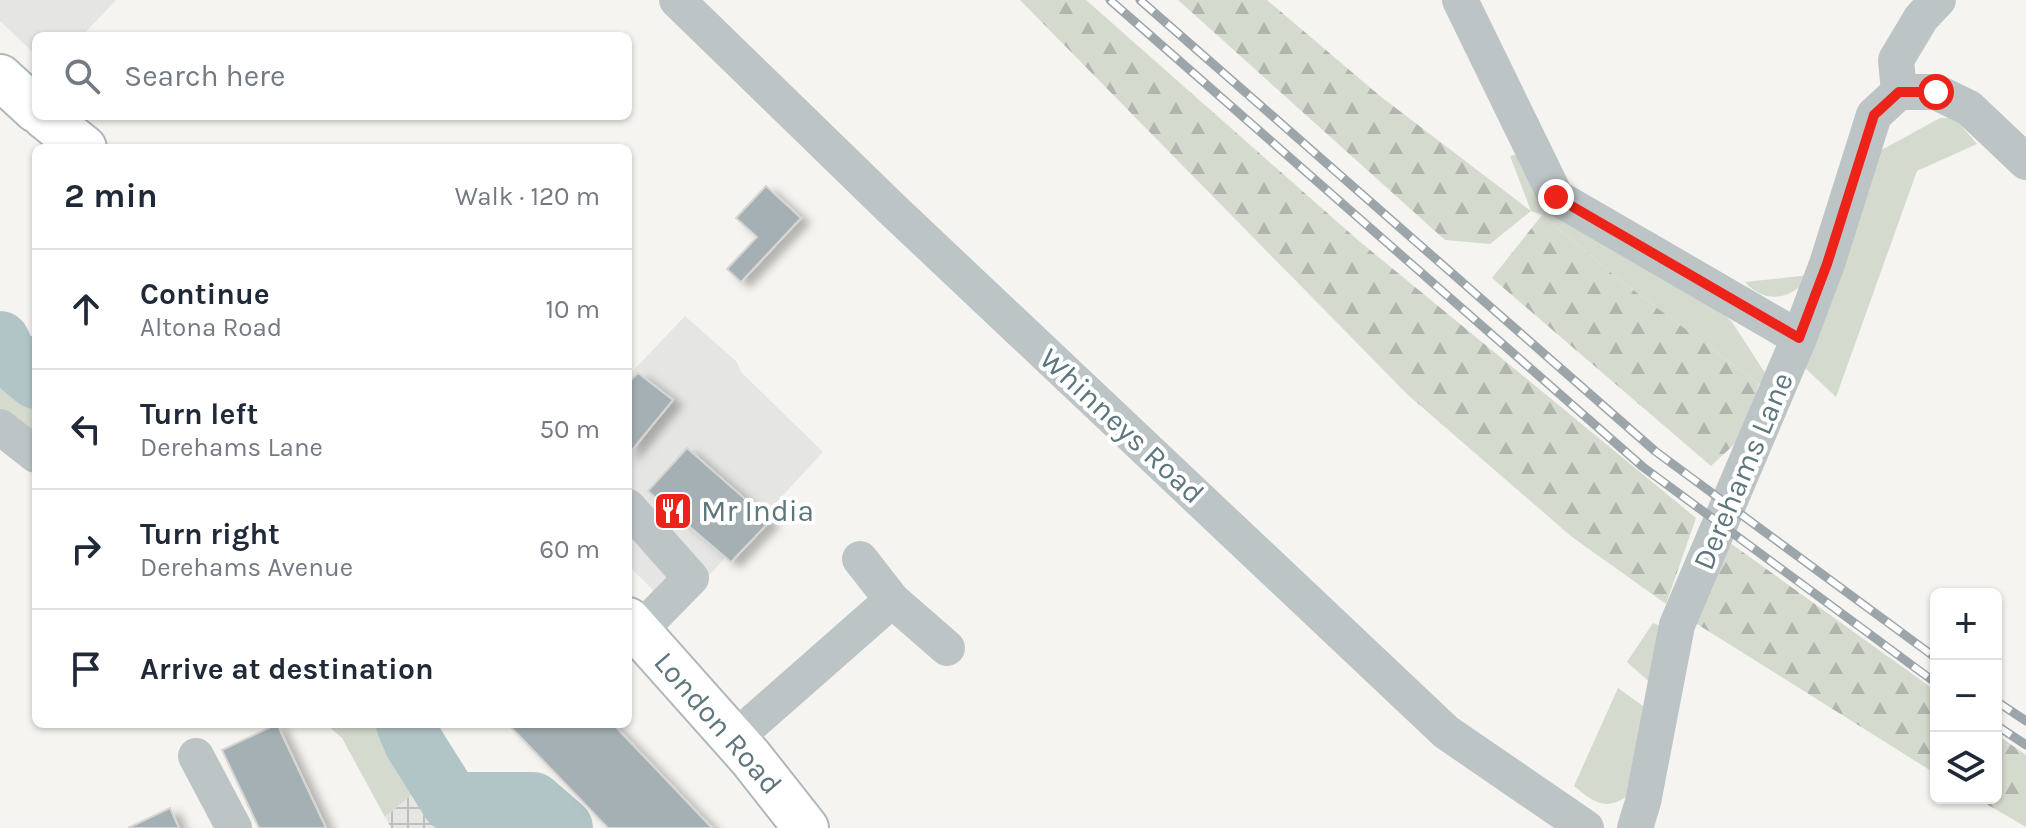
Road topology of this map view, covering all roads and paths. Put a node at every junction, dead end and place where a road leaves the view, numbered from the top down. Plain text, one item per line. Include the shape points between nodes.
1 (677, 0) edge
2 (1460, 0) edge
3 (1938, 0) edge
4 (0, 77) edge
5 (1899, 92) junction
6 (32, 106) edge
7 (49, 120) edge
8 (79, 144) edge
9 (2026, 162) edge
10 (1799, 338) junction
11 (0, 427) edge
12 (32, 452) edge
13 (632, 512) edge
14 (860, 559) dead end
15 (892, 600) junction
16 (633, 626) edge
17 (947, 648) dead end
18 (734, 739) junction
19 (196, 756) dead end
20 (234, 828) edge
21 (806, 828) edge
22 (1586, 828) edge
23 (1635, 828) edge

1 - 22 street, Whinneys Road via 1446,732
2 - 10 street via 1556,197
3 - 5 street via 1896,60
4 - 6 main road
5 - 9 street via 1936,92 1969,108
5 - 10 street, Derehams Lane via 1874,115
7 - 8 main road
10 - 23 street, Derehams Lane via 1677,625
11 - 12 street
13 - 16 street via 691,578
14 - 15 street
15 - 17 street
15 - 18 street
16 - 18 main road, London Road
18 - 21 main road, London Road
19 - 20 street

